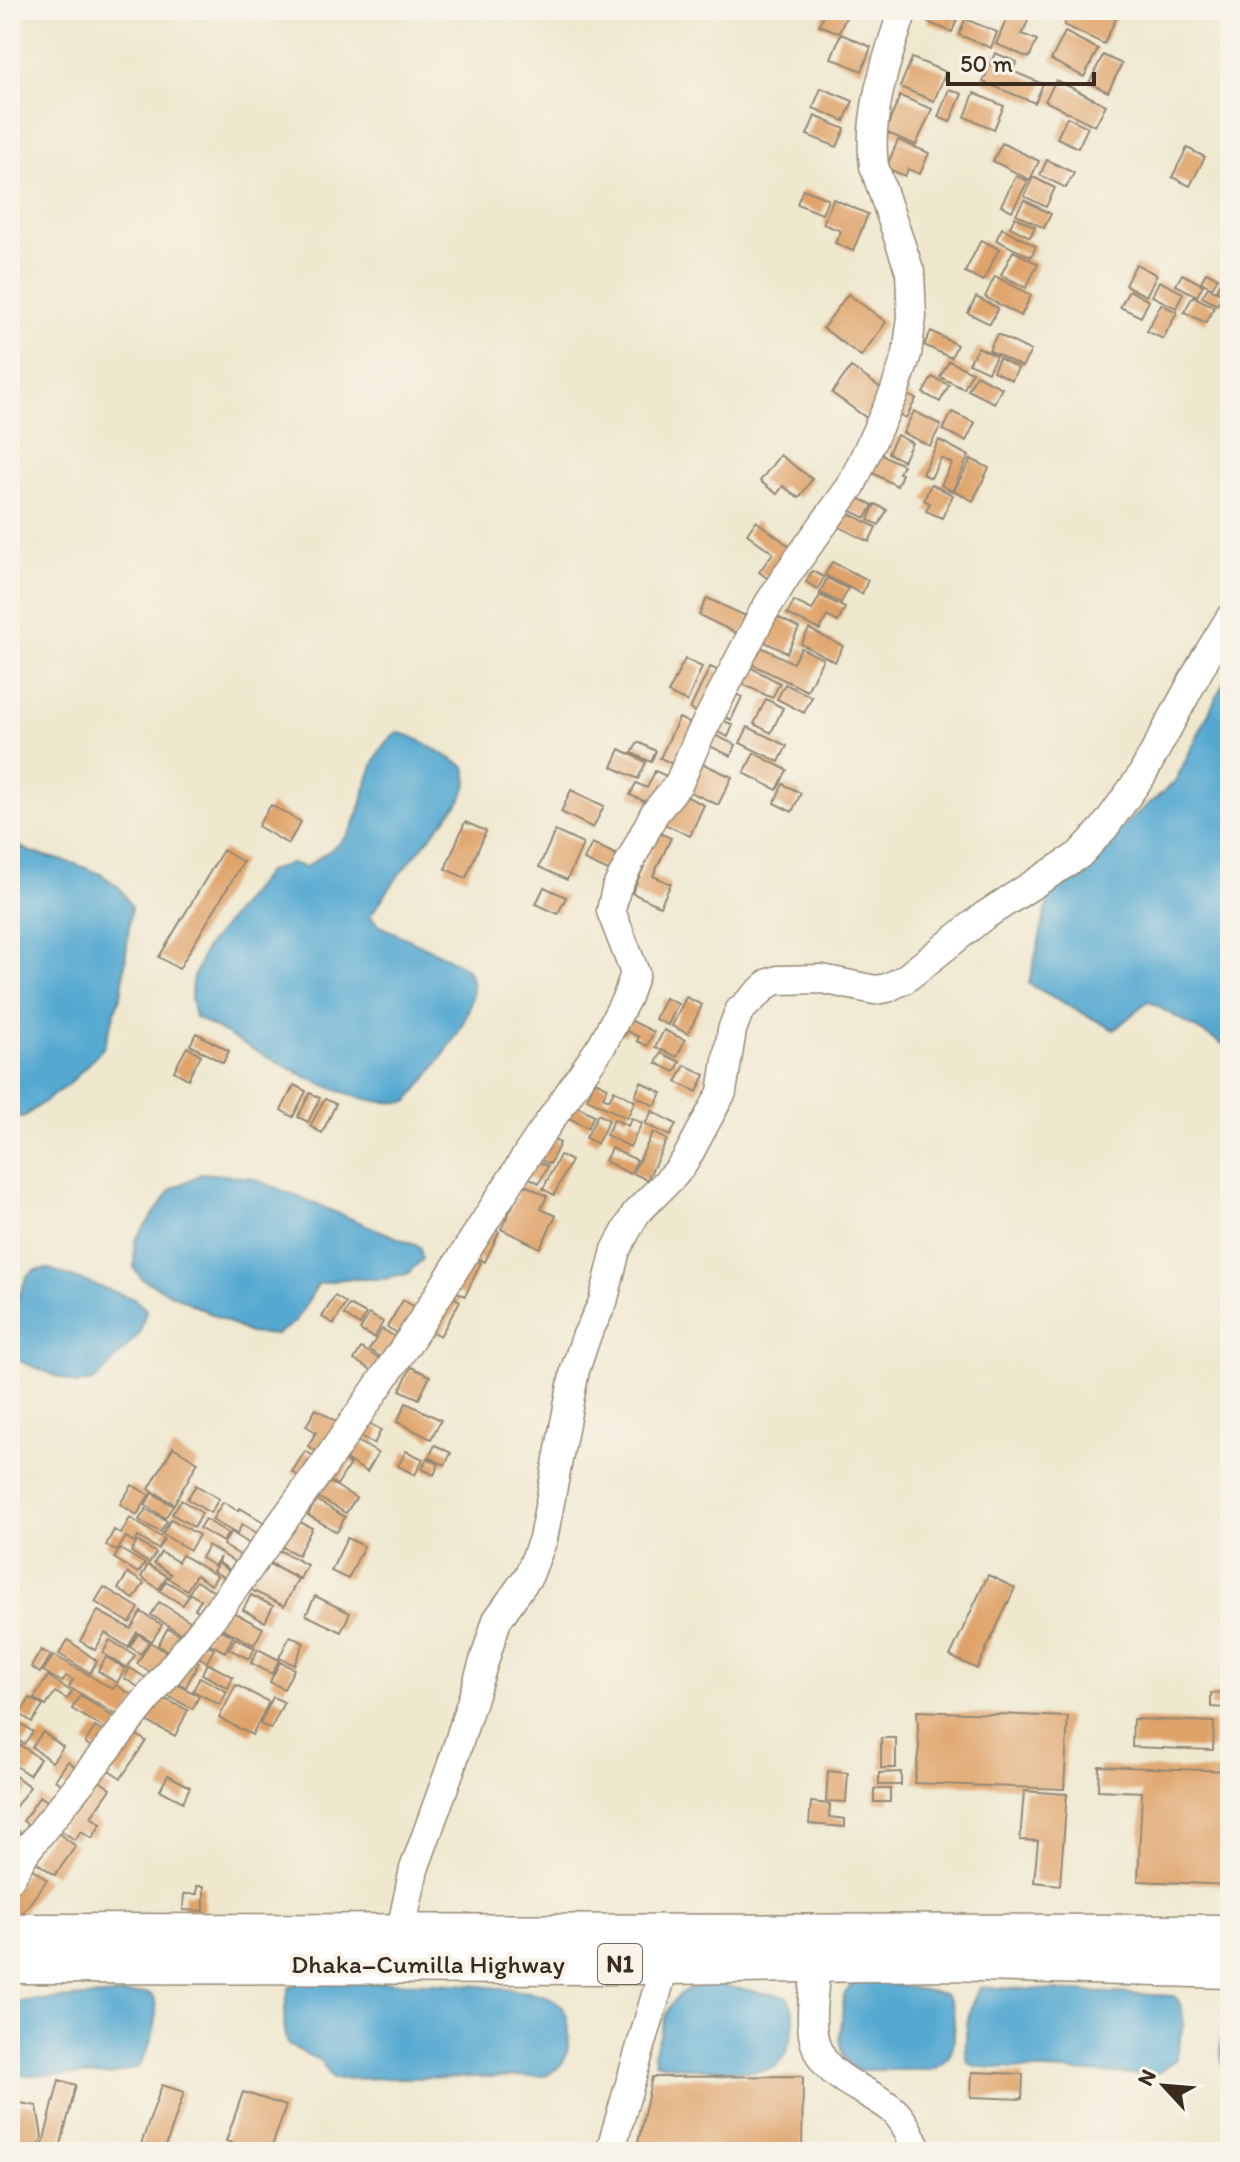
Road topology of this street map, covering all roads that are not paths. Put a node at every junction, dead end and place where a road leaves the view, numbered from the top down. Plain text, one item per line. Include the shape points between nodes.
1 (903, 10) edge
2 (1230, 618) edge
3 (10, 1878) edge
4 (10, 1934) edge
5 (400, 1935) junction
6 (1230, 1935) edge
7 (816, 1962) junction
8 (10, 1963) edge
9 (665, 1964) junction
10 (1230, 1968) edge
11 (610, 2152) edge
12 (918, 2152) edge

1 - 3 street via 885,69 871,147 910,272 907,354 851,486 763,613 679,783 654,814 616,889 611,911 635,973 627,997 602,1045 324,1465
2 - 5 street via 1142,775 1079,855 887,988 822,979 778,980 739,1011 722,1092 685,1161 636,1213 616,1250 603,1302 575,1370 543,1539 529,1575 497,1620 414,1869
4 - 5 highway, Dhaka–Cumilla Highway / N1
5 - 6 highway, Dhaka–Cumilla Highway / N1
7 - 9 highway, Dhaka–Cumilla Highway / N1
7 - 10 highway, Dhaka–Cumilla Highway / N1
7 - 12 street via 814,2040 821,2059 842,2080 896,2113
8 - 9 highway, Dhaka–Cumilla Highway / N1
9 - 11 street

